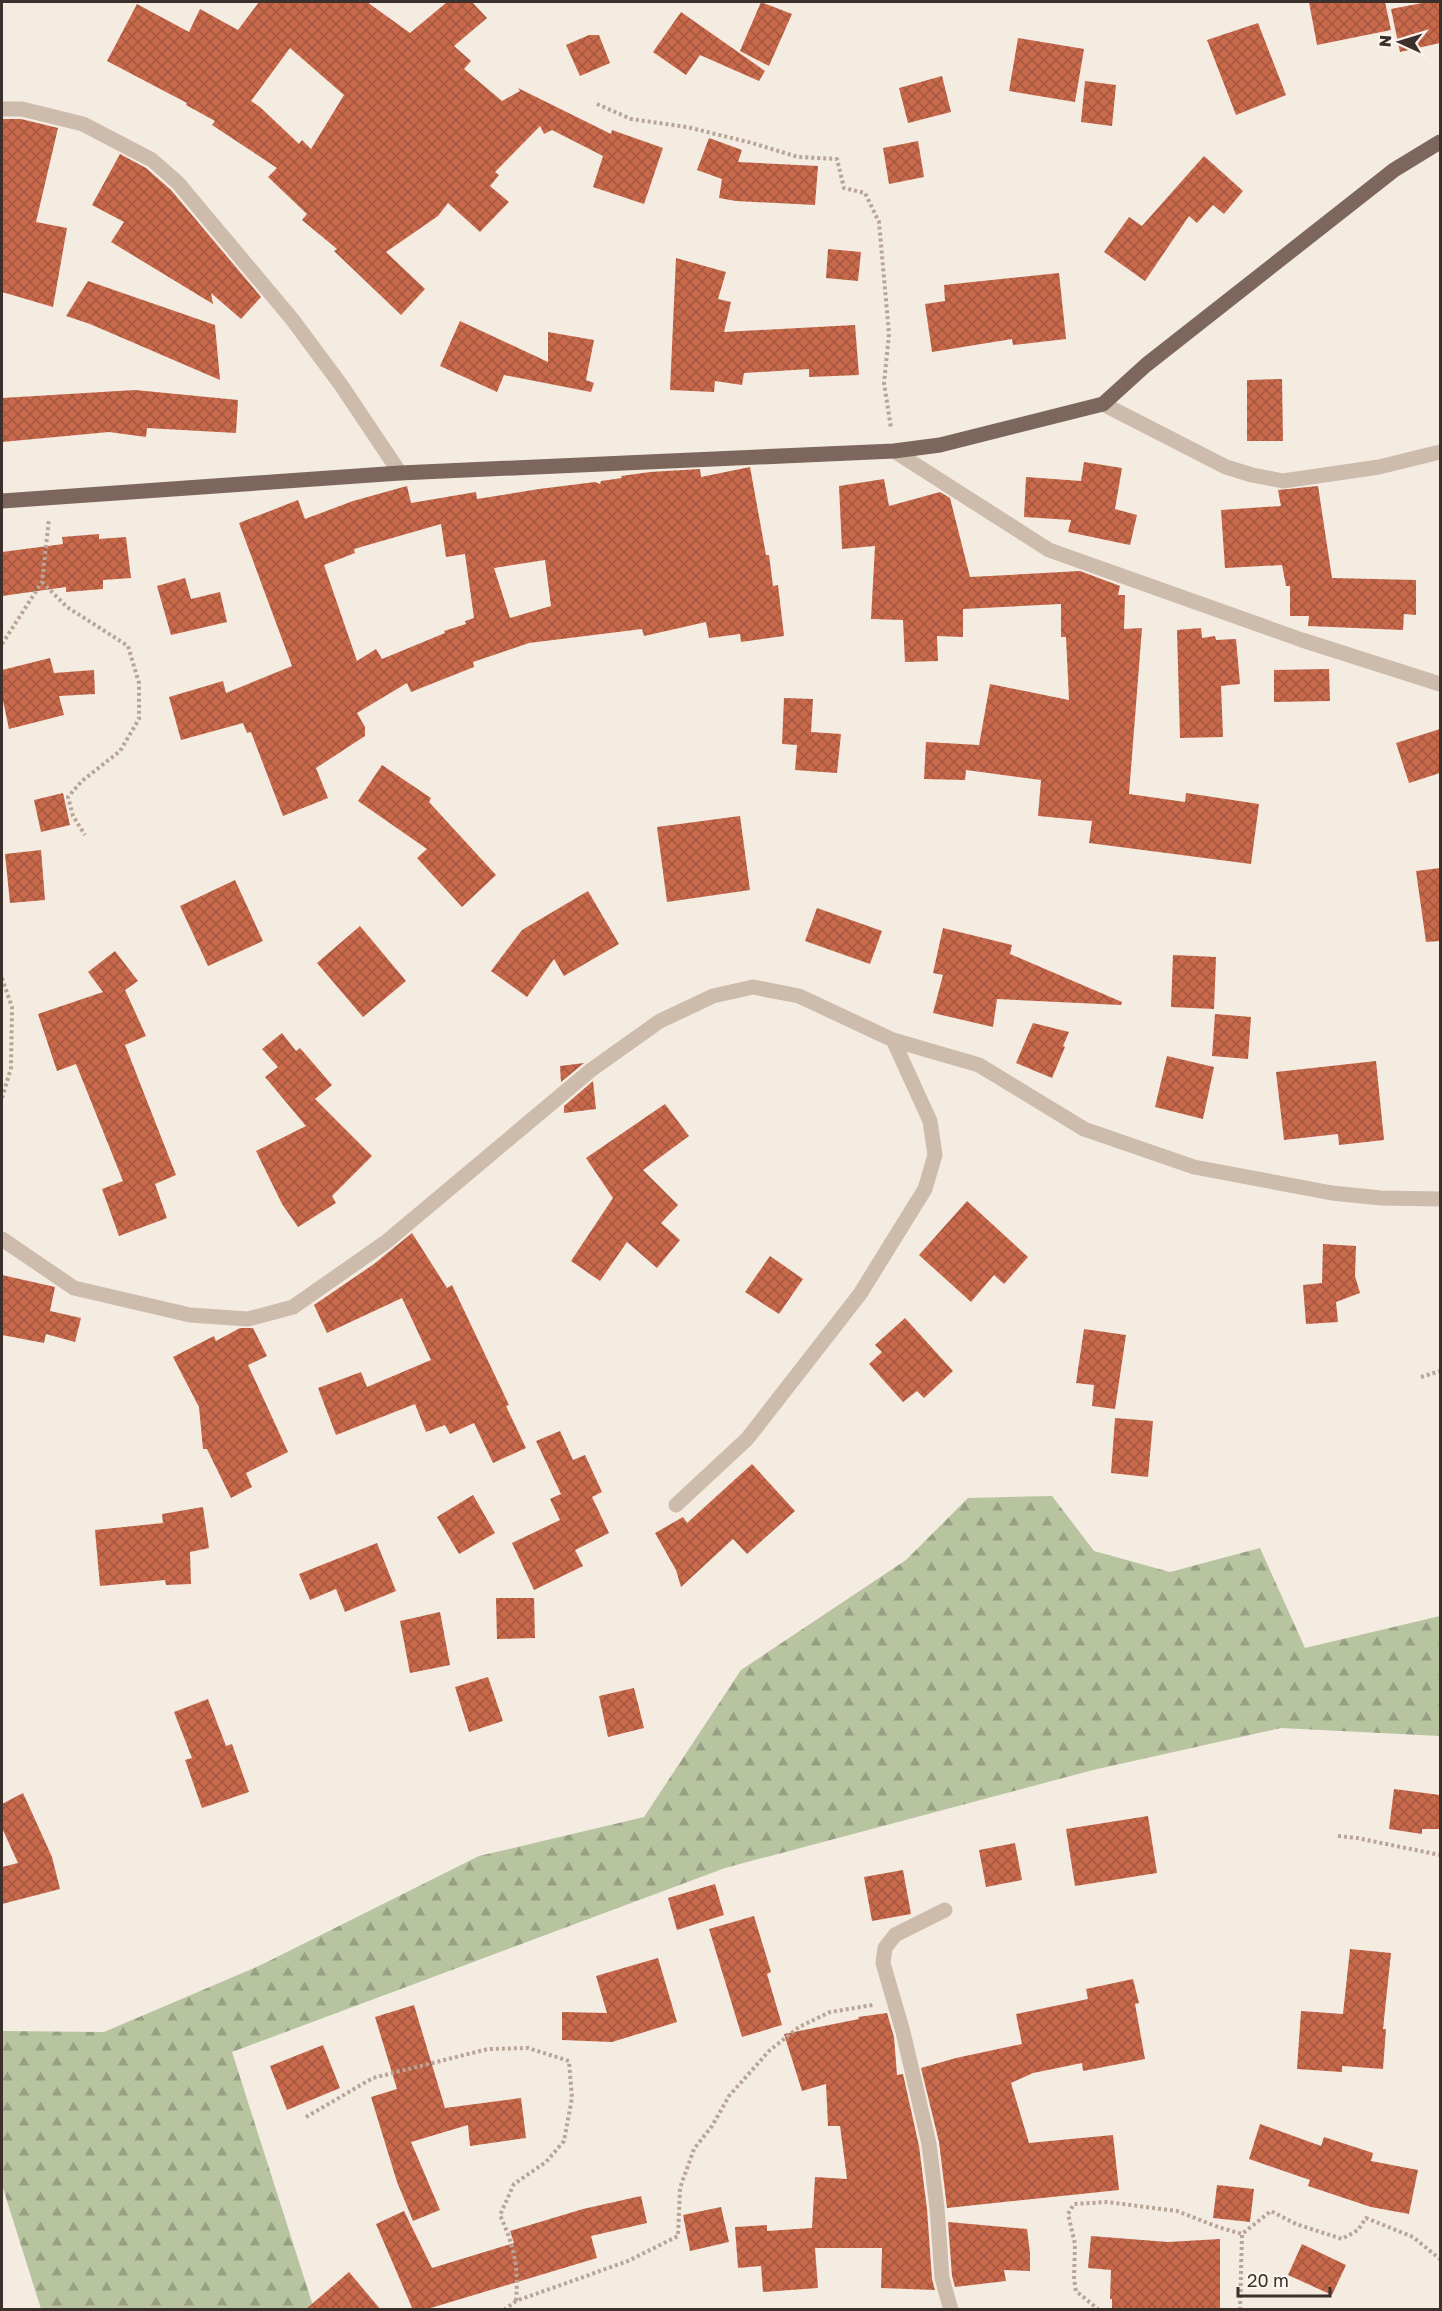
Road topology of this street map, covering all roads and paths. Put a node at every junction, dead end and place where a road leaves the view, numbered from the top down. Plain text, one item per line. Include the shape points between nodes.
1 (597, 104) dead end
2 (2, 109) edge
3 (1440, 142) edge
4 (1103, 404) junction
5 (894, 451) junction
6 (1440, 452) edge
7 (400, 473) junction
8 (52, 496) junction
9 (2, 501) edge
10 (42, 582) junction
11 (2, 644) edge
12 (1440, 684) edge
13 (85, 835) dead end
14 (2, 978) edge
15 (893, 1040) junction
16 (2, 1098) edge
17 (1440, 1199) edge
18 (2, 1239) edge
19 (1440, 1371) edge
20 (1421, 1377) dead end
21 (676, 1505) dead end
22 (1338, 1836) dead end
23 (1440, 1855) edge
24 (945, 1910) dead end
25 (894, 1999) junction
26 (306, 2117) dead end
27 (1242, 2234) junction
28 (1440, 2259) edge
29 (516, 2301) junction
30 (504, 2310) edge
31 (951, 2310) edge
32 (1099, 2310) edge
33 (1240, 2310) edge

1 - 5 path via 631,119 687,126 798,157 837,159 844,188 865,193 879,222 889,334 884,383
2 - 7 street via 22,109 83,124 161,167 292,319
3 - 4 main road via 1384,177 1146,365
4 - 5 main road via 940,445
4 - 6 street via 1226,467 1283,481 1379,467
5 - 7 main road
5 - 12 street via 1049,550 1302,640
7 - 8 main road
8 - 9 main road
8 - 10 path
10 - 11 path
10 - 13 path via 67,607 128,646 140,683 139,718 120,751 68,797 73,816
14 - 16 path via 12,1007 11,1068
15 - 17 street via 978,1065 1084,1129 1194,1167 1332,1193
15 - 18 street via 799,996 753,987 713,996 660,1021 591,1070 386,1242 293,1306 248,1319 190,1315 74,1288
15 - 21 street via 930,1121 935,1155 925,1189 860,1294 747,1439
19 - 20 path
22 - 23 path
24 - 25 street via 895,1935 885,1948 883,1963
25 - 29 path via 830,2012 799,2027 769,2051 729,2096 694,2149 680,2187 678,2236 628,2262
25 - 31 street via 928,2144 942,2278
26 - 29 path via 373,2078 488,2049 528,2048 569,2061 572,2098 564,2141 546,2162 513,2184 500,2215 513,2243 518,2281
27 - 28 path via 1271,2211 1342,2239 1358,2230 1366,2218 1413,2237
27 - 32 path via 1177,2211 1107,2202 1074,2204 1068,2214 1076,2244 1076,2291
27 - 33 path
29 - 30 path

